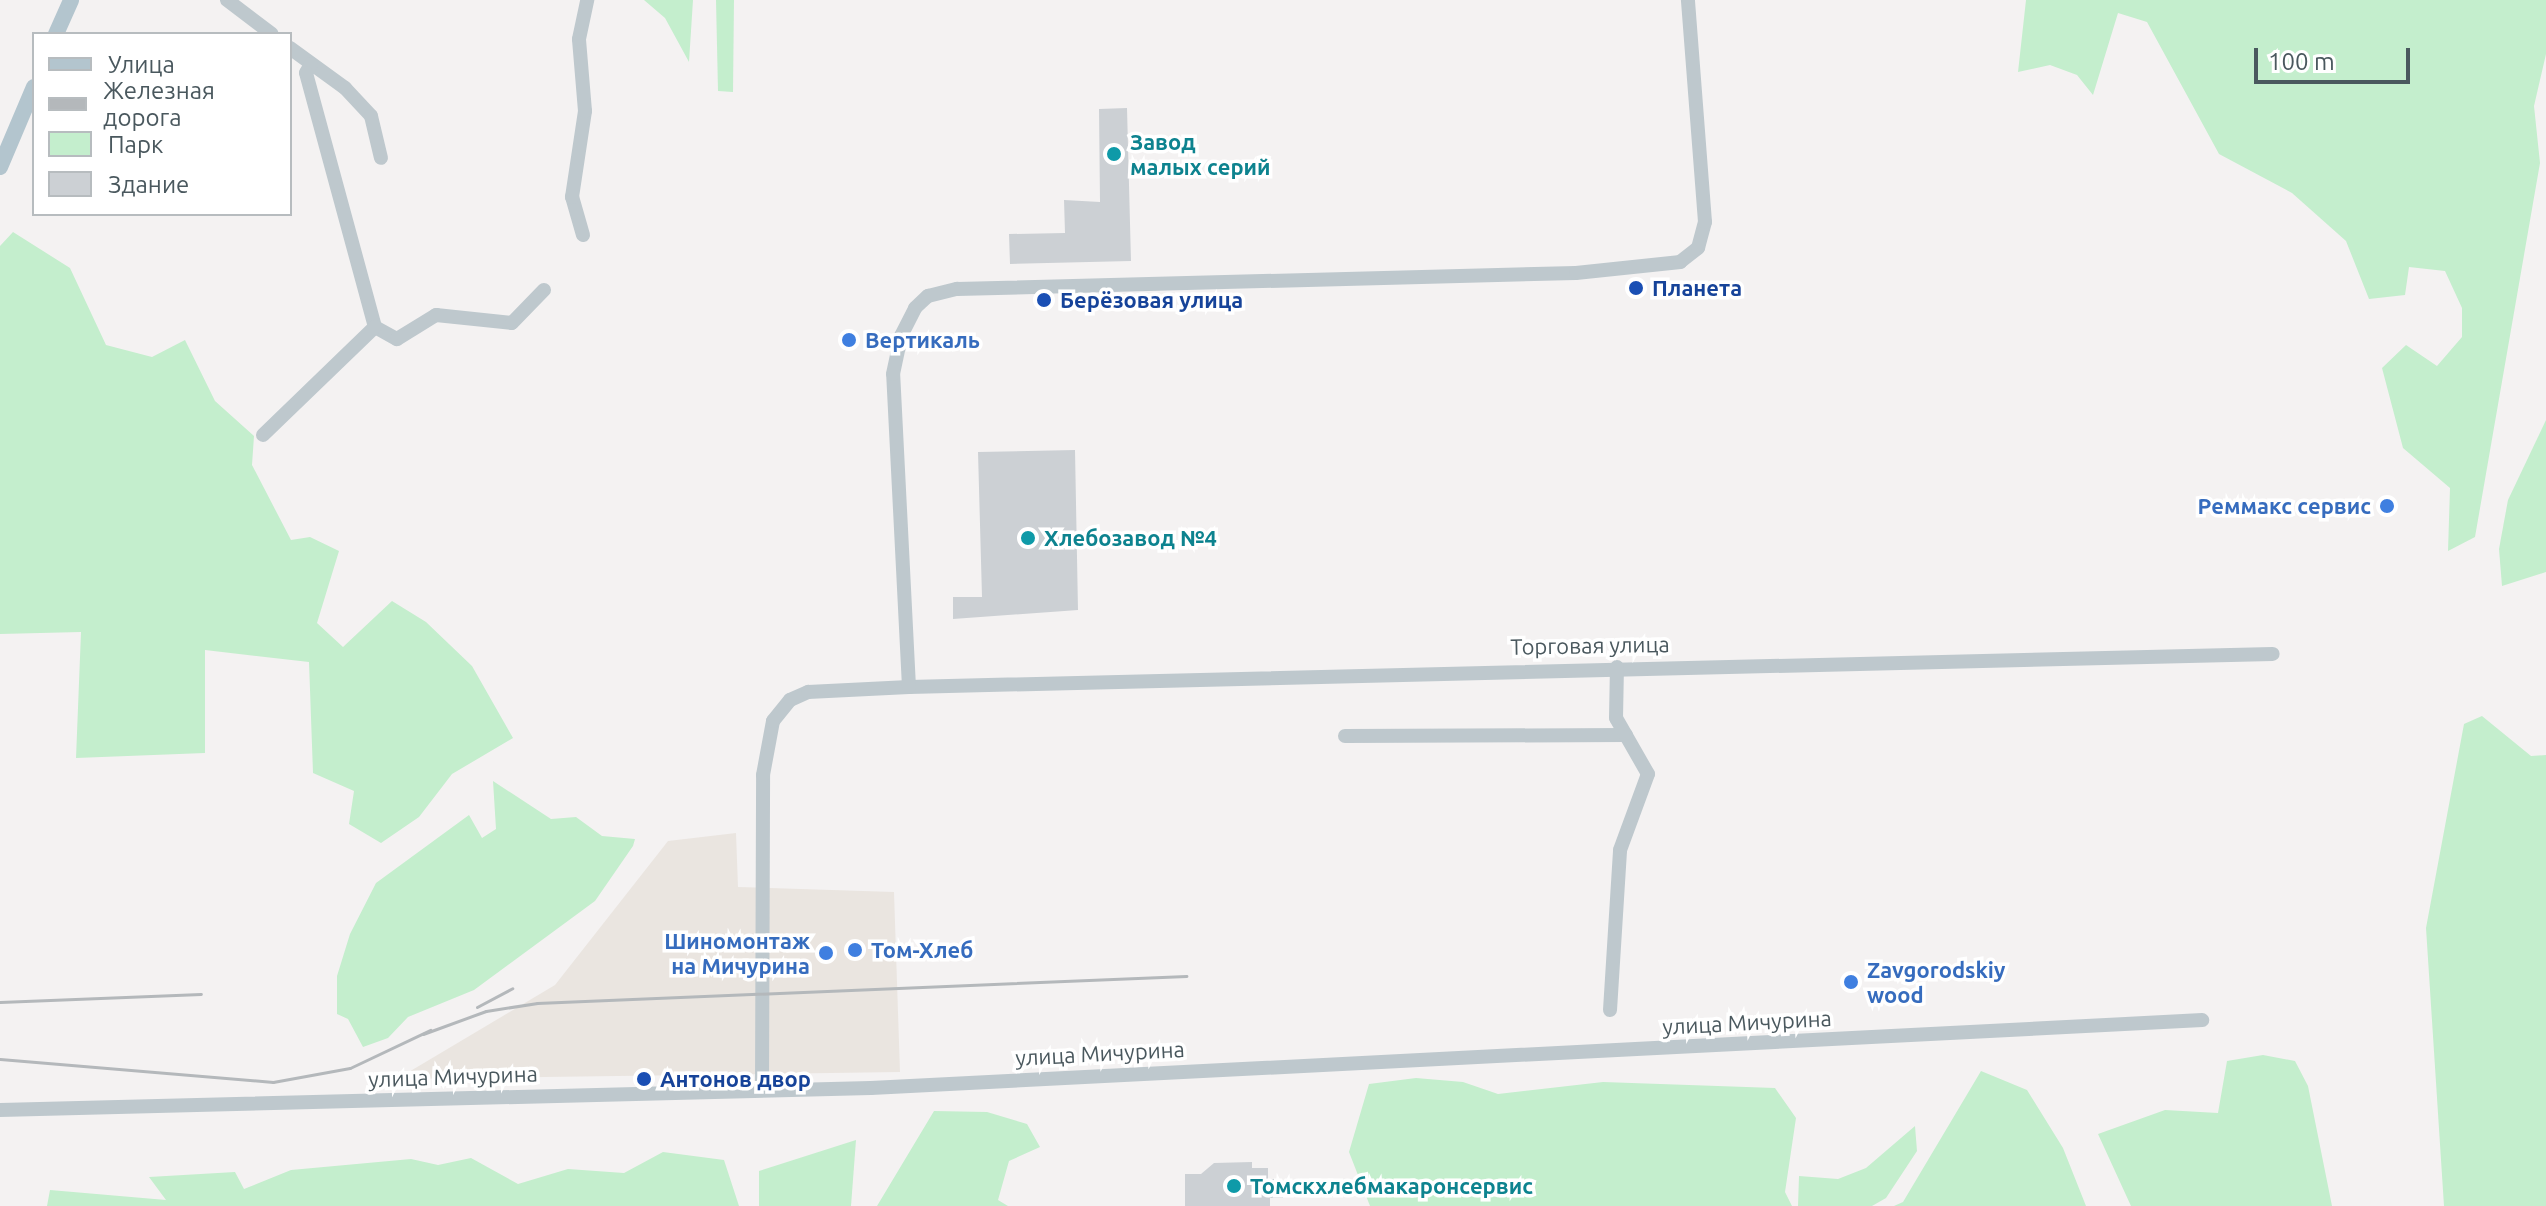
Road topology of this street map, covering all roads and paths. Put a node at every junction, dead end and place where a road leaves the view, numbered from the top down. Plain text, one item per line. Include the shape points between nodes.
1 (71, 0) edge
2 (227, 0) edge
3 (587, 0) edge
4 (1688, 0) edge
5 (57, 32) edge
6 (269, 32) edge
7 (292, 50) edge
8 (311, 64) junction
9 (32, 92) edge
10 (381, 158) dead end
11 (0, 167) edge
12 (583, 235) dead end
13 (544, 290) dead end
14 (375, 327) junction
15 (263, 435) dead end
16 (2273, 654) dead end
17 (1617, 667) junction
18 (909, 687) junction
19 (1626, 735) junction
20 (1345, 736) dead end
21 (1610, 1010) dead end
22 (2202, 1020) dead end
23 (762, 1089) junction
24 (0, 1110) edge

1 - 5 main road
2 - 6 street
3 - 12 street via 579,39 585,111 572,197
4 - 18 street via 1705,222 1689,257 1576,273 957,289 928,296 905,324 893,374
7 - 8 street
8 - 10 street via 371,116
8 - 14 street via 306,73
9 - 11 main road
13 - 14 street via 512,323 436,315 397,339
14 - 15 street
16 - 17 street, Торговая улица
17 - 18 street, Торговая улица
17 - 19 street via 1616,718
18 - 23 street via 808,692 790,700 773,721 763,775
19 - 20 street
19 - 21 street via 1648,774 1620,850
22 - 23 street, улица Мичурина via 1305,1068
23 - 24 street, улица Мичурина

